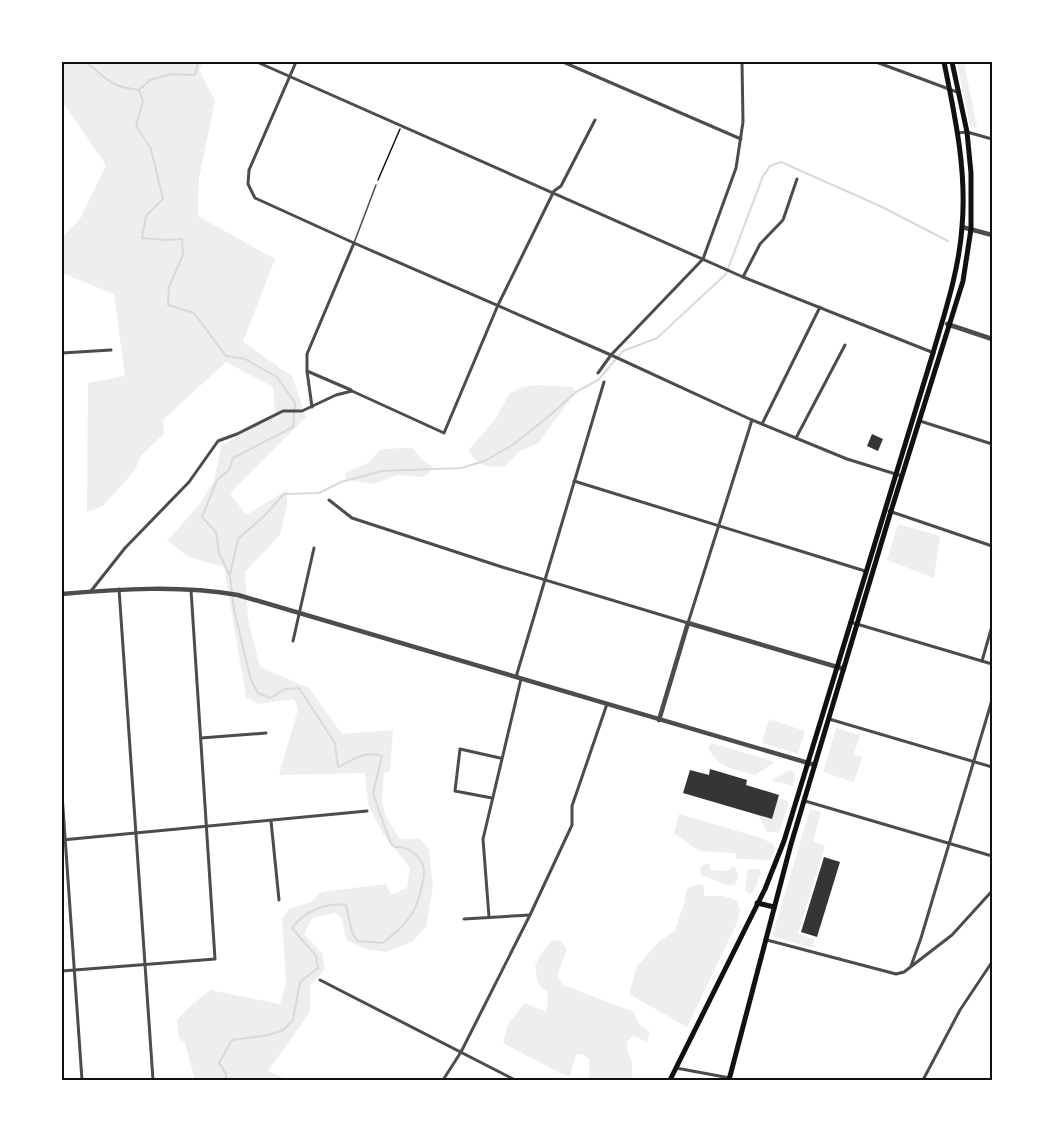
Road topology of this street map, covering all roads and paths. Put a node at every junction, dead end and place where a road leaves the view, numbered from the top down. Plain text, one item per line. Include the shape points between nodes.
1 (257, 62) edge
2 (296, 62) edge
3 (563, 62) edge
4 (742, 62) edge
5 (876, 62) edge
6 (944, 62) edge
7 (952, 62) edge
8 (290, 76) junction
9 (950, 89) junction
10 (959, 92) junction
11 (595, 120) dead end
12 (401, 126) junction
13 (967, 132) junction
14 (958, 133) junction
15 (741, 139) junction
16 (993, 139) edge
17 (797, 179) dead end
18 (376, 185) joint
19 (554, 191) junction
20 (962, 227) junction
21 (971, 229) junction
22 (993, 235) edge
23 (354, 243) junction
24 (703, 259) junction
25 (743, 277) junction
26 (498, 305) junction
27 (820, 307) junction
28 (942, 323) junction
29 (950, 326) junction
30 (993, 339) edge
31 (845, 345) dead end
32 (111, 350) dead end
33 (62, 353) edge
34 (933, 353) junction
35 (611, 355) junction
36 (941, 356) junction
37 (307, 371) junction
38 (598, 373) dead end
39 (604, 382) dead end
40 (352, 391) junction
41 (312, 407) junction
42 (917, 419) junction
43 (752, 420) junction
44 (762, 424) junction
45 (796, 438) junction
46 (993, 444) edge
47 (895, 474) junction
48 (902, 476) junction
49 (574, 481) junction
50 (329, 500) dead end
51 (888, 510) junction
52 (720, 526) junction
53 (993, 546) edge
54 (314, 548) dead end
55 (869, 572) junction
56 (544, 579) junction
57 (119, 589) junction
58 (191, 590) junction
59 (91, 591) junction
60 (62, 594) edge
61 (301, 614) junction
62 (850, 622) junction
63 (688, 623) junction
64 (857, 624) junction
65 (993, 626) edge
66 (293, 641) dead end
67 (982, 661) junction
68 (993, 664) edge
69 (836, 667) junction
70 (844, 669) junction
71 (518, 678) junction
72 (993, 700) edge
73 (607, 704) junction
74 (821, 717) junction
75 (659, 720) junction
76 (829, 720) junction
77 (266, 733) dead end
78 (201, 738) junction
79 (500, 758) junction
80 (974, 762) junction
81 (808, 763) junction
82 (815, 765) junction
83 (993, 767) edge
84 (62, 794) edge
85 (492, 798) junction
86 (805, 801) junction
87 (367, 811) dead end
88 (271, 821) junction
89 (207, 826) junction
90 (137, 833) junction
91 (63, 840) edge
92 (950, 843) junction
93 (993, 856) edge
94 (765, 889) junction
95 (993, 891) edge
96 (777, 893) junction
97 (279, 900) dead end
98 (757, 903) junction
99 (774, 907) junction
100 (530, 915) junction
101 (489, 918) junction
102 (464, 919) dead end
103 (765, 939) junction
104 (993, 962) edge
105 (145, 964) junction
106 (911, 966) junction
107 (73, 970) junction
108 (62, 971) edge
109 (320, 980) dead end
110 (461, 1052) junction
111 (676, 1068) junction
112 (730, 1079) edge
113 (82, 1080) edge
114 (153, 1080) edge
115 (443, 1080) edge
116 (515, 1080) edge
117 (670, 1080) edge
118 (923, 1080) edge

1 - 8 street
2 - 8 street
3 - 15 street
4 - 15 street
5 - 9 street
6 - 9 main road
7 - 10 main road
8 - 12 street
8 - 23 street via 249,170 248,184 255,198
9 - 10 street
9 - 14 main road
10 - 13 main road
11 - 19 street via 561,186
12 - 18 path
12 - 19 street
13 - 14 street
13 - 16 street
13 - 21 main road
14 - 20 main road via 963,172
15 - 24 street via 736,168
17 - 25 street via 783,219 760,244
18 - 23 lane
19 - 24 street
19 - 26 street
20 - 21 street
20 - 28 main road
21 - 22 street
21 - 29 main road via 963,282
23 - 26 street
23 - 37 street via 307,354
24 - 25 street
24 - 35 street
25 - 27 street
26 - 35 street
26 - 40 street via 444,433
27 - 34 street
27 - 44 street
28 - 29 street
28 - 34 main road
29 - 30 street
29 - 36 main road
31 - 45 street
32 - 33 street
34 - 36 street
34 - 42 main road
35 - 38 street
35 - 43 street
36 - 42 main road
37 - 40 street
37 - 41 street
39 - 49 street
40 - 41 street
41 - 59 street via 298,412 283,411 218,441 189,482 125,548
42 - 46 street
42 - 47 main road
42 - 48 main road
43 - 44 street
43 - 52 street
44 - 45 street
45 - 47 street
47 - 48 street
47 - 51 main road
48 - 51 main road
49 - 52 street
49 - 56 street
50 - 56 street via 352,518
51 - 53 street
51 - 55 main road
52 - 55 street
52 - 63 street
54 - 61 street
55 - 62 main road
55 - 64 main road
56 - 63 street
56 - 71 street
57 - 58 street
57 - 59 street
57 - 90 street
58 - 61 street via 238,595
58 - 78 street
59 - 60 street
61 - 66 street
61 - 71 street
62 - 64 street
62 - 69 main road
63 - 69 street
63 - 75 street
64 - 67 street
64 - 70 main road
65 - 67 street
67 - 68 street
69 - 70 street
69 - 74 main road
70 - 76 main road
71 - 73 street
71 - 79 street
72 - 80 street
73 - 75 street
73 - 100 street via 572,806 572,825
74 - 76 street
74 - 81 main road
75 - 81 street
76 - 80 street
76 - 82 main road
77 - 78 street
78 - 89 street
79 - 85 street
79 - 85 street via 460,749 454,790
80 - 83 street
80 - 92 street
81 - 82 street
81 - 94 main road
82 - 86 main road
84 - 91 street
85 - 101 street via 483,839
86 - 92 street
86 - 96 main road
87 - 88 street
88 - 89 street
88 - 97 street
89 - 90 street
89 - 105 street via 215,958
90 - 91 street
90 - 105 street
91 - 107 street
92 - 93 street
92 - 106 street
94 - 96 main road
94 - 98 main road
95 - 106 street via 952,935
96 - 99 main road
98 - 99 main road
98 - 111 main road
99 - 103 main road
100 - 101 street
100 - 110 street
101 - 102 street
103 - 106 street via 896,974
103 - 112 main road
104 - 118 street via 960,1010
105 - 107 street
105 - 114 street
107 - 108 street
107 - 113 street
109 - 110 street
110 - 115 street
110 - 116 street
111 - 112 street
111 - 117 main road

